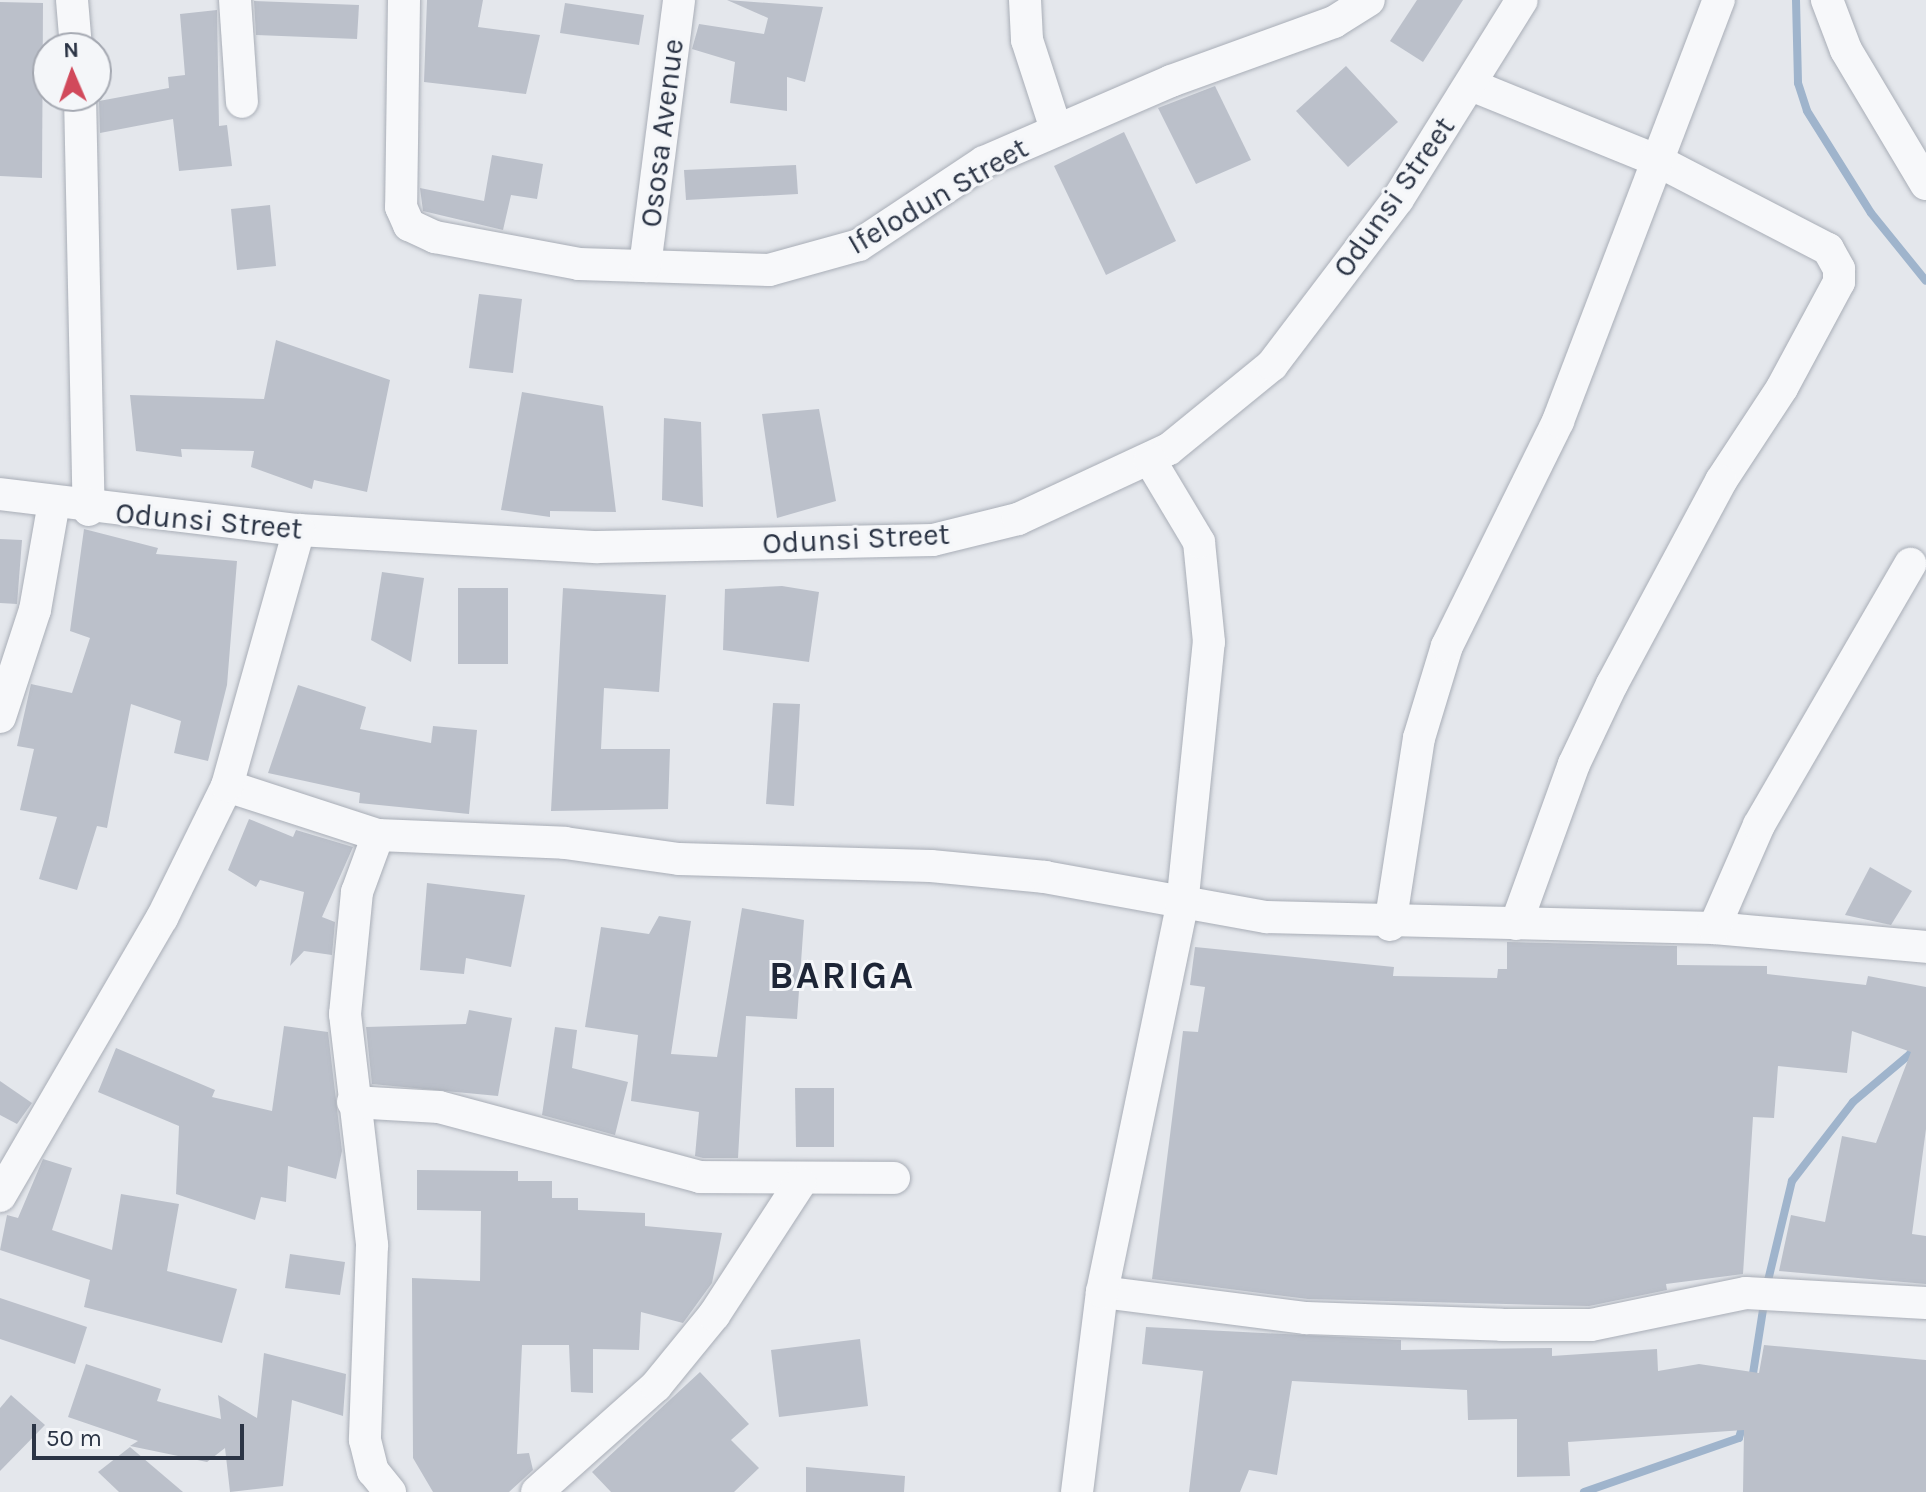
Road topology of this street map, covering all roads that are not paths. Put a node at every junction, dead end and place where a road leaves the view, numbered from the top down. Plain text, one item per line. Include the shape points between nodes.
1 (72, 0) edge
2 (235, 0) edge
3 (404, 0) edge
4 (679, 0) edge
5 (1025, 0) edge
6 (1369, 0) edge
7 (1522, 0) edge
8 (1719, 0) edge
9 (1827, 0) edge
10 (75, 32) edge
11 (1471, 85) junction
12 (242, 102) dead end
13 (80, 112) edge
14 (1056, 129) junction
15 (1656, 160) junction
16 (1926, 184) edge
17 (645, 266) junction
18 (1150, 460) junction
19 (0, 494) edge
20 (54, 502) junction
21 (89, 510) junction
22 (299, 530) junction
23 (1910, 564) dead end
24 (0, 717) edge
25 (227, 786) junction
26 (378, 835) junction
27 (1182, 906) junction
28 (1516, 924) junction
29 (1390, 925) junction
30 (1714, 928) junction
31 (1926, 947) edge
32 (353, 1102) junction
33 (894, 1178) dead end
34 (800, 1183) junction
35 (0, 1196) edge
36 (1102, 1292) junction
37 (1926, 1303) edge
38 (390, 1492) edge
39 (537, 1492) edge
40 (1077, 1492) edge

1 - 10 street
2 - 12 street
3 - 17 street, Ifelodun Street via 401,207 409,225 435,237 579,264
4 - 17 street, Ososa Avenue
5 - 14 street via 1027,40
6 - 14 street, Ifelodun Street via 1287,42
7 - 11 street, Odunsi Street
8 - 15 street
9 - 16 street via 1866,87
11 - 15 street
11 - 18 street, Odunsi Street via 1398,199 1272,365
13 - 21 street
14 - 17 street, Ifelodun Street via 984,162 859,245 825,259 769,270
15 - 28 street via 1828,249 1839,282 1612,684
15 - 29 street via 1558,421 1447,646 1419,738
18 - 22 street, Odunsi Street via 1018,519 933,540 598,547
18 - 27 street via 1199,542 1210,604
19 - 20 street, Odunsi Street
20 - 21 street, Odunsi Street
20 - 24 street via 35,610
21 - 22 street, Odunsi Street
22 - 25 street
23 - 30 street via 1759,825
25 - 26 street
25 - 35 street via 162,918
26 - 27 street via 565,843 679,859 931,866 1045,877
26 - 32 street via 357,892 351,948 345,1014
27 - 29 street
27 - 36 street
28 - 29 street
28 - 30 street
30 - 31 street
32 - 34 street via 439,1107 700,1177
32 - 38 street via 372,1245 365,1440 373,1471
33 - 34 street
34 - 39 street via 714,1315 656,1386
36 - 37 street via 1306,1318 1502,1325 1591,1325 1746,1293 1788,1291
36 - 40 street

